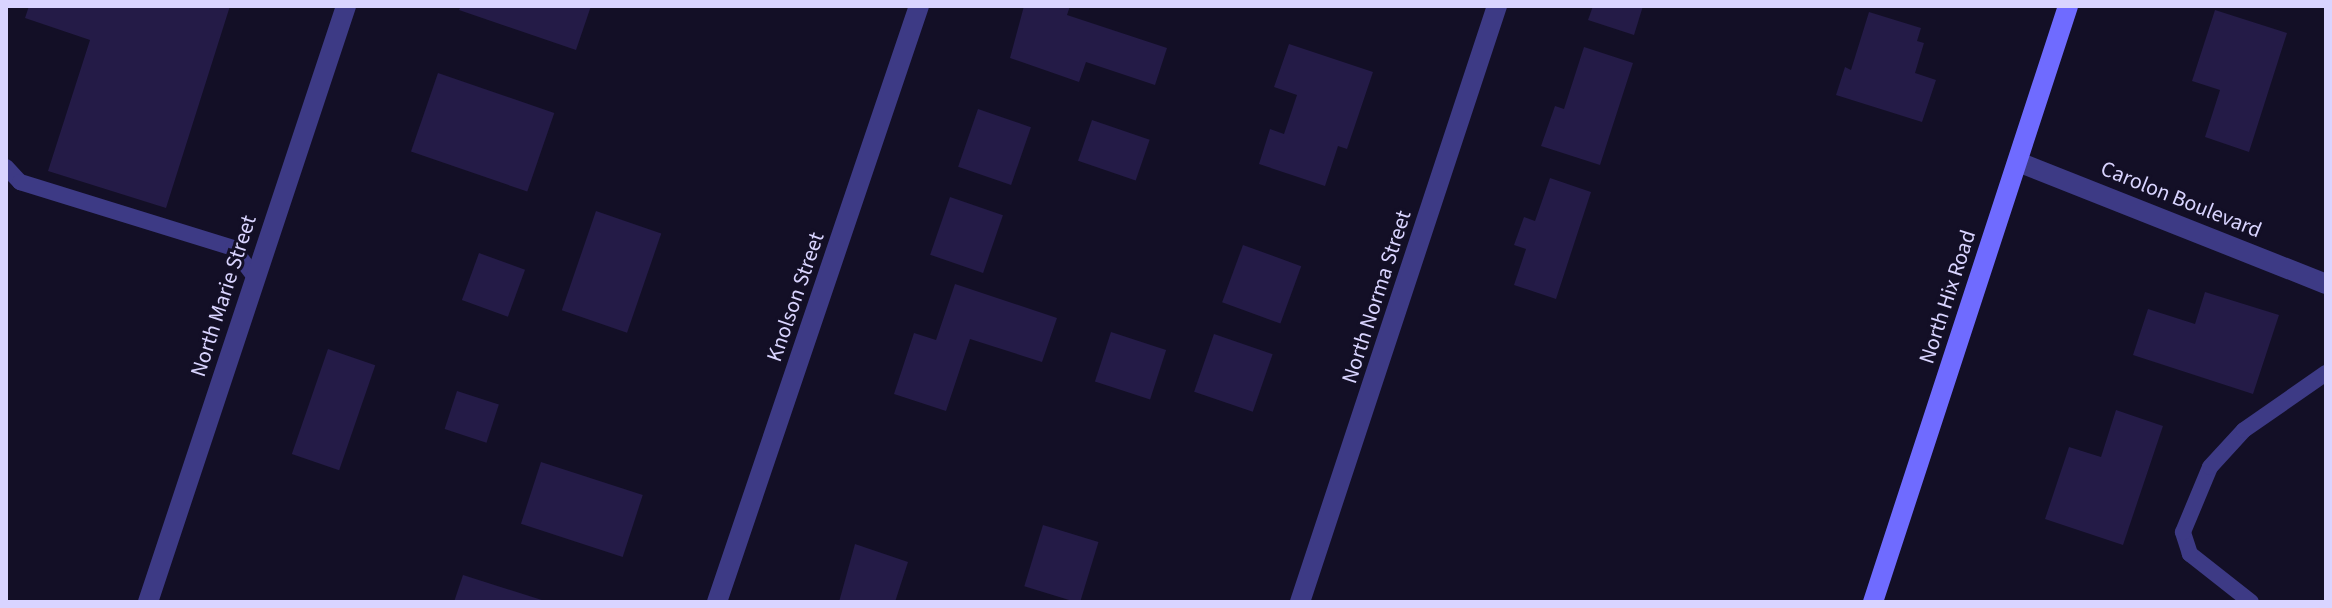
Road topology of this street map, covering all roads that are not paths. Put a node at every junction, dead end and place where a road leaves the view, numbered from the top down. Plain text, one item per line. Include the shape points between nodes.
1 (346, 6) edge
2 (919, 6) edge
3 (1497, 6) edge
4 (2068, 6) edge
5 (2018, 162) junction
6 (6, 167) edge
7 (255, 277) junction
8 (2326, 284) edge
9 (2326, 373) edge
10 (148, 602) edge
11 (717, 602) edge
12 (1300, 602) edge
13 (1873, 602) edge
14 (2251, 602) edge

1 - 7 street, North Marie Street
2 - 11 street, Knolson Street
3 - 12 street, North Norma Street
4 - 5 street, North Hix Road
5 - 8 street, Carolon Boulevard
5 - 13 street, North Hix Road
6 - 7 lane via 20,182 233,248
7 - 10 street, North Marie Street
9 - 14 lane via 2244,430 2210,467 2183,532 2190,554

